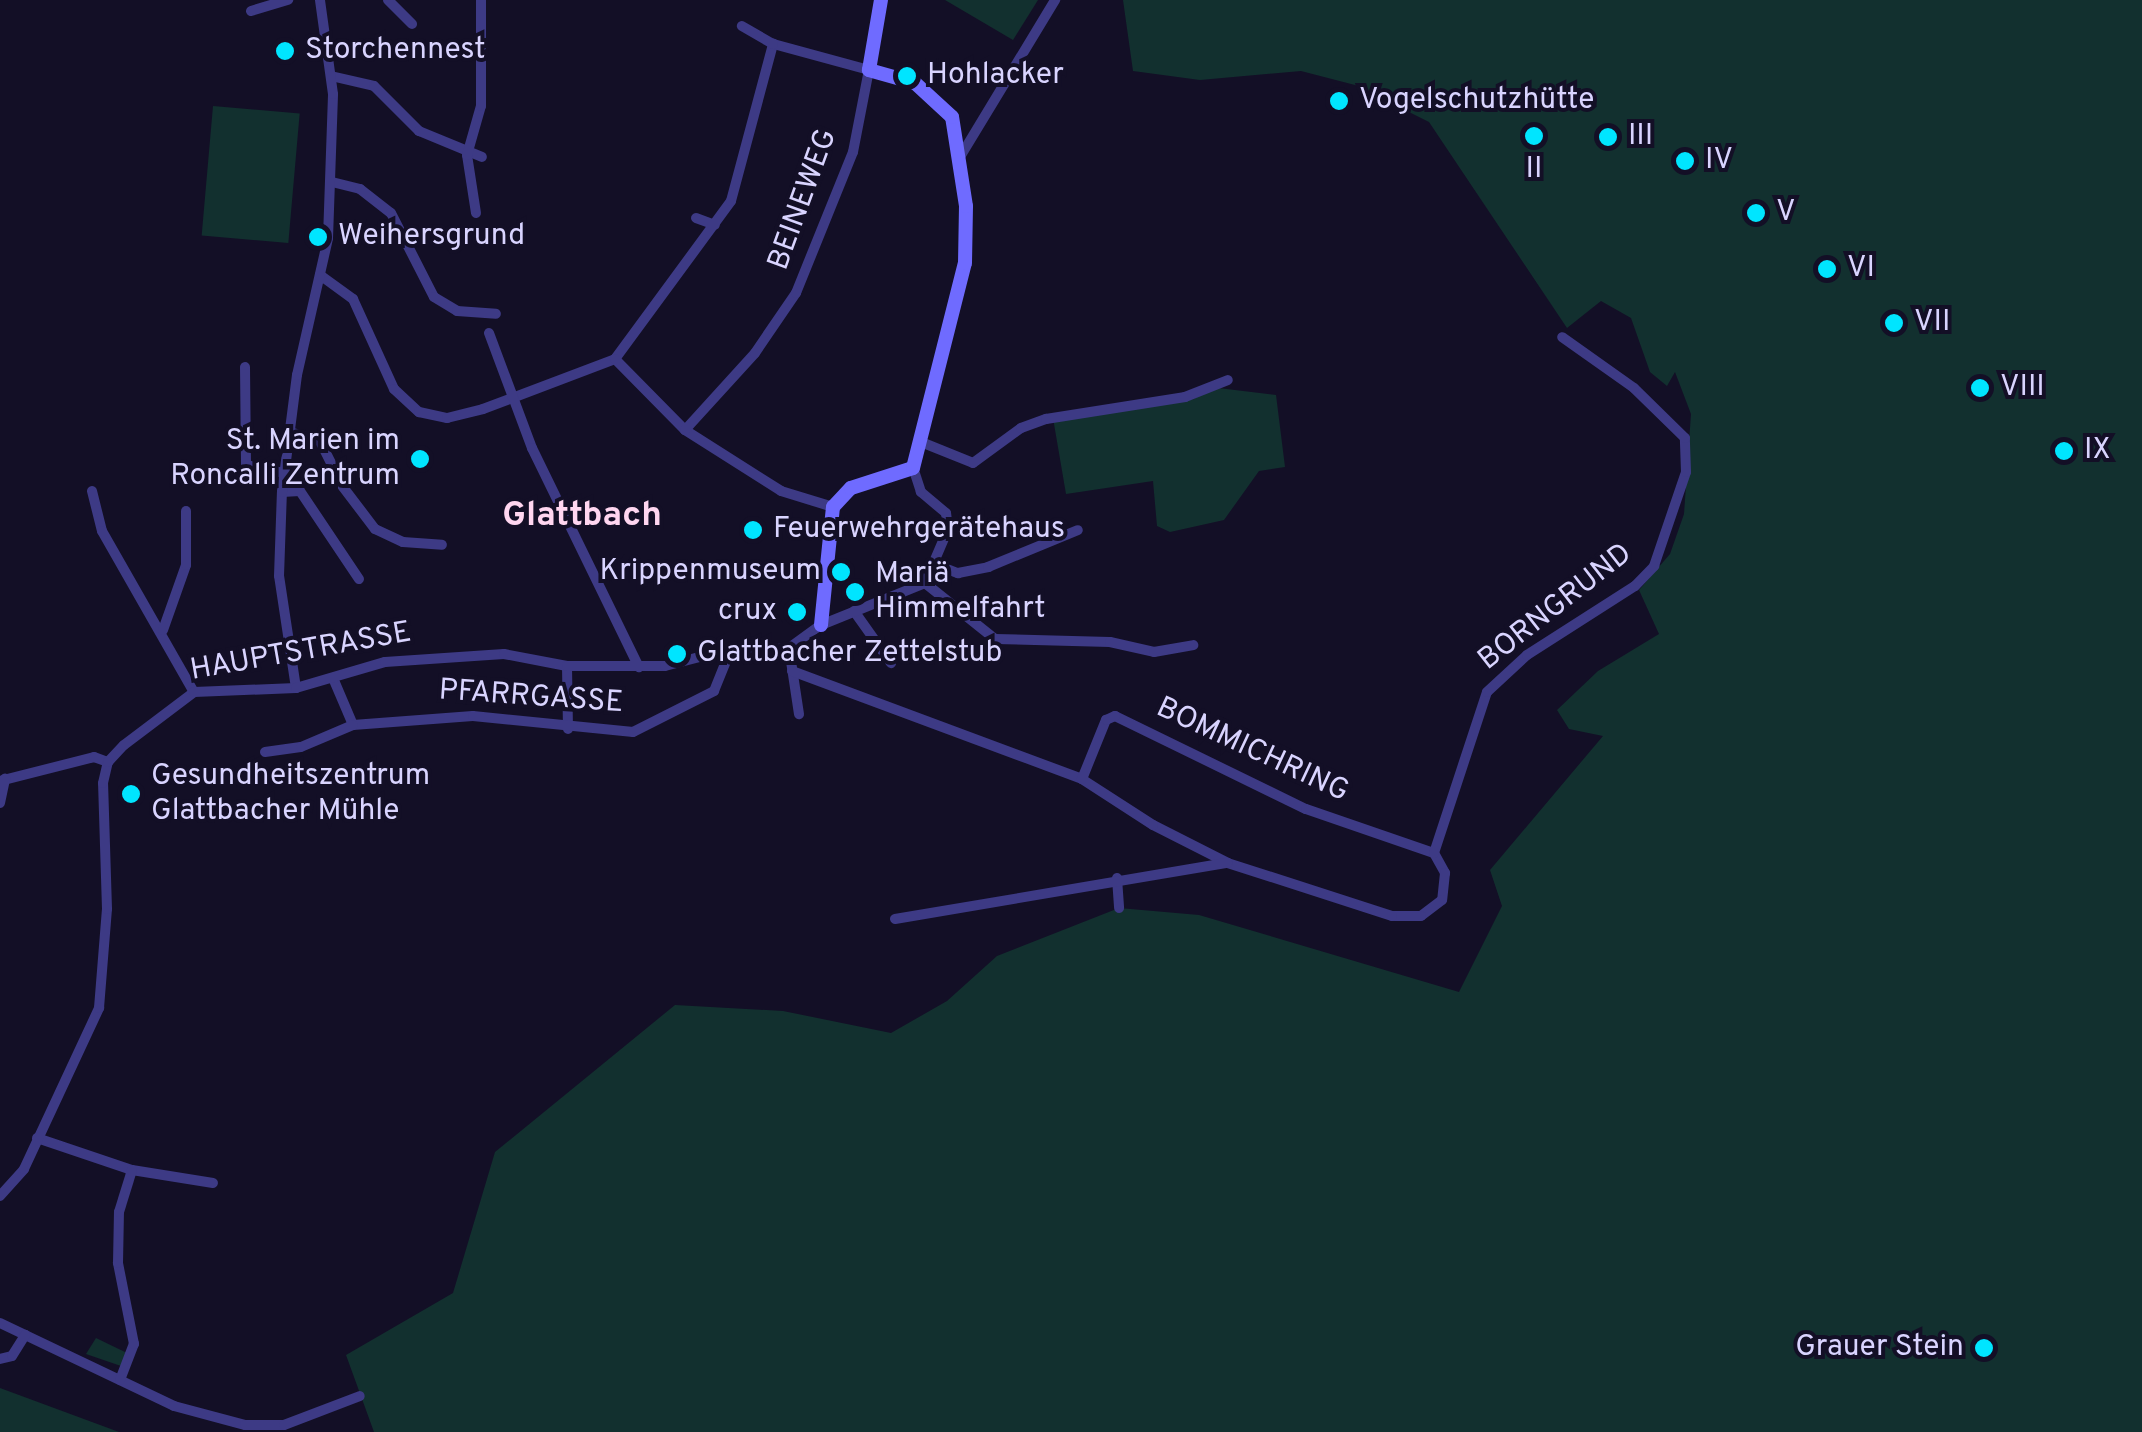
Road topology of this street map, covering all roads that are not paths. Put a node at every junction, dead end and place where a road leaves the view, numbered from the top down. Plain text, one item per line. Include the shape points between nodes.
1 (288, 0) edge
2 (320, 0) edge
3 (388, 0) edge
4 (480, 0) edge
5 (881, 0) edge
6 (1055, 0) edge
7 (251, 10) dead end
8 (412, 24) dead end
9 (742, 26) dead end
10 (772, 44) junction
11 (869, 70) junction
12 (331, 76) junction
13 (468, 154) junction
14 (482, 157) dead end
15 (960, 158) junction
16 (332, 182) junction
17 (476, 213) dead end
18 (696, 218) dead end
19 (715, 225) junction
20 (320, 276) junction
21 (496, 314) dead end
22 (488, 333) dead end
23 (1562, 338) dead end
24 (615, 359) junction
25 (245, 367) dead end
26 (1228, 380) dead end
27 (510, 398) junction
28 (685, 430) junction
29 (290, 432) junction
30 (922, 442) junction
31 (913, 468) junction
32 (284, 473) junction
33 (92, 491) dead end
34 (282, 492) junction
35 (833, 507) junction
36 (186, 511) dead end
37 (1078, 530) dead end
38 (442, 545) dead end
39 (934, 564) junction
40 (359, 579) dead end
41 (925, 583) junction
42 (854, 611) junction
43 (820, 626) junction
44 (163, 630) junction
45 (1193, 644) dead end
46 (789, 648) junction
47 (729, 654) junction
48 (891, 664) dead end
49 (567, 666) junction
50 (638, 667) junction
51 (792, 670) junction
52 (333, 678) junction
53 (296, 688) junction
54 (194, 692) junction
55 (799, 714) dead end
56 (353, 726) junction
57 (568, 729) junction
58 (265, 752) dead end
59 (108, 762) junction
60 (2, 778) edge
61 (1082, 779) junction
62 (0, 803) edge
63 (1434, 853) junction
64 (1228, 863) junction
65 (1116, 878) junction
66 (1118, 908) dead end
67 (895, 919) dead end
68 (37, 1138) junction
69 (132, 1170) junction
70 (213, 1182) dead end
71 (0, 1196) edge
72 (0, 1323) edge
73 (24, 1336) junction
74 (0, 1359) edge
75 (120, 1380) junction
76 (360, 1396) dead end

1 - 7 street
2 - 12 street
3 - 8 street
4 - 13 street via 481,106
5 - 11 street
6 - 15 street
9 - 10 street
10 - 11 street
10 - 19 street via 731,201
11 - 15 street via 915,83 952,117
11 - 28 street, BEINEWEG via 853,152 796,294 755,353
12 - 13 street via 374,86 419,131
12 - 16 street
13 - 14 street
13 - 17 street
15 - 30 street via 965,263
16 - 20 street
16 - 21 street via 360,189 391,213 434,297 457,311
18 - 19 street
19 - 24 street
20 - 27 street via 353,299 394,389 419,412 447,418
20 - 29 street
22 - 27 street
23 - 63 street, BORNGRUND via 1634,388 1686,438 1686,472 1654,566 1634,586 1527,654 1487,692
24 - 27 street
24 - 28 street
25 - 32 street via 246,464
26 - 30 street via 1185,396 1046,418 1021,428 974,464
27 - 50 street
28 - 35 street via 781,491
29 - 32 street
29 - 38 street via 320,441 343,487 375,528 403,542
30 - 31 street
31 - 35 street via 851,488
31 - 39 street via 921,492 946,512 948,529
32 - 34 street
33 - 44 street via 102,531
34 - 40 street via 300,491
34 - 53 street via 278,576
35 - 43 street
36 - 44 street via 186,565
37 - 39 street via 988,567 958,573
39 - 41 street
41 - 42 street, HAUPTSTRASSE
41 - 45 street via 995,639 1110,642 1154,652
42 - 43 street, HAUPTSTRASSE
42 - 48 street
43 - 46 street, HAUPTSTRASSE
44 - 54 street
46 - 47 street, HAUPTSTRASSE
46 - 51 street
47 - 50 street, HAUPTSTRASSE
47 - 57 street, PFARRGASSE via 724,679 683,710 633,732
49 - 50 street, HAUPTSTRASSE
49 - 52 street, HAUPTSTRASSE via 504,654 386,662
49 - 57 street
51 - 55 street
51 - 61 street
52 - 53 street, HAUPTSTRASSE
52 - 56 street
53 - 54 street, HAUPTSTRASSE
54 - 59 street, HAUPTSTRASSE
56 - 57 street, PFARRGASSE via 473,716
56 - 58 street, PFARRGASSE via 301,748
59 - 60 street via 94,757
59 - 68 street via 101,812 106,977 99,1008
60 - 62 street
61 - 63 street, BOMMICHRING via 1106,720 1115,716 1306,809
61 - 64 street
63 - 64 street via 1446,885 1442,900 1421,916 1326,899
64 - 65 street
65 - 66 street
65 - 67 street via 1033,899
68 - 69 street
68 - 71 street via 11,1190
69 - 70 street
69 - 75 street via 119,1212 118,1263 134,1344
72 - 73 street
73 - 74 street via 12,1356
73 - 75 street
75 - 76 street via 174,1406 256,1426 284,1425

